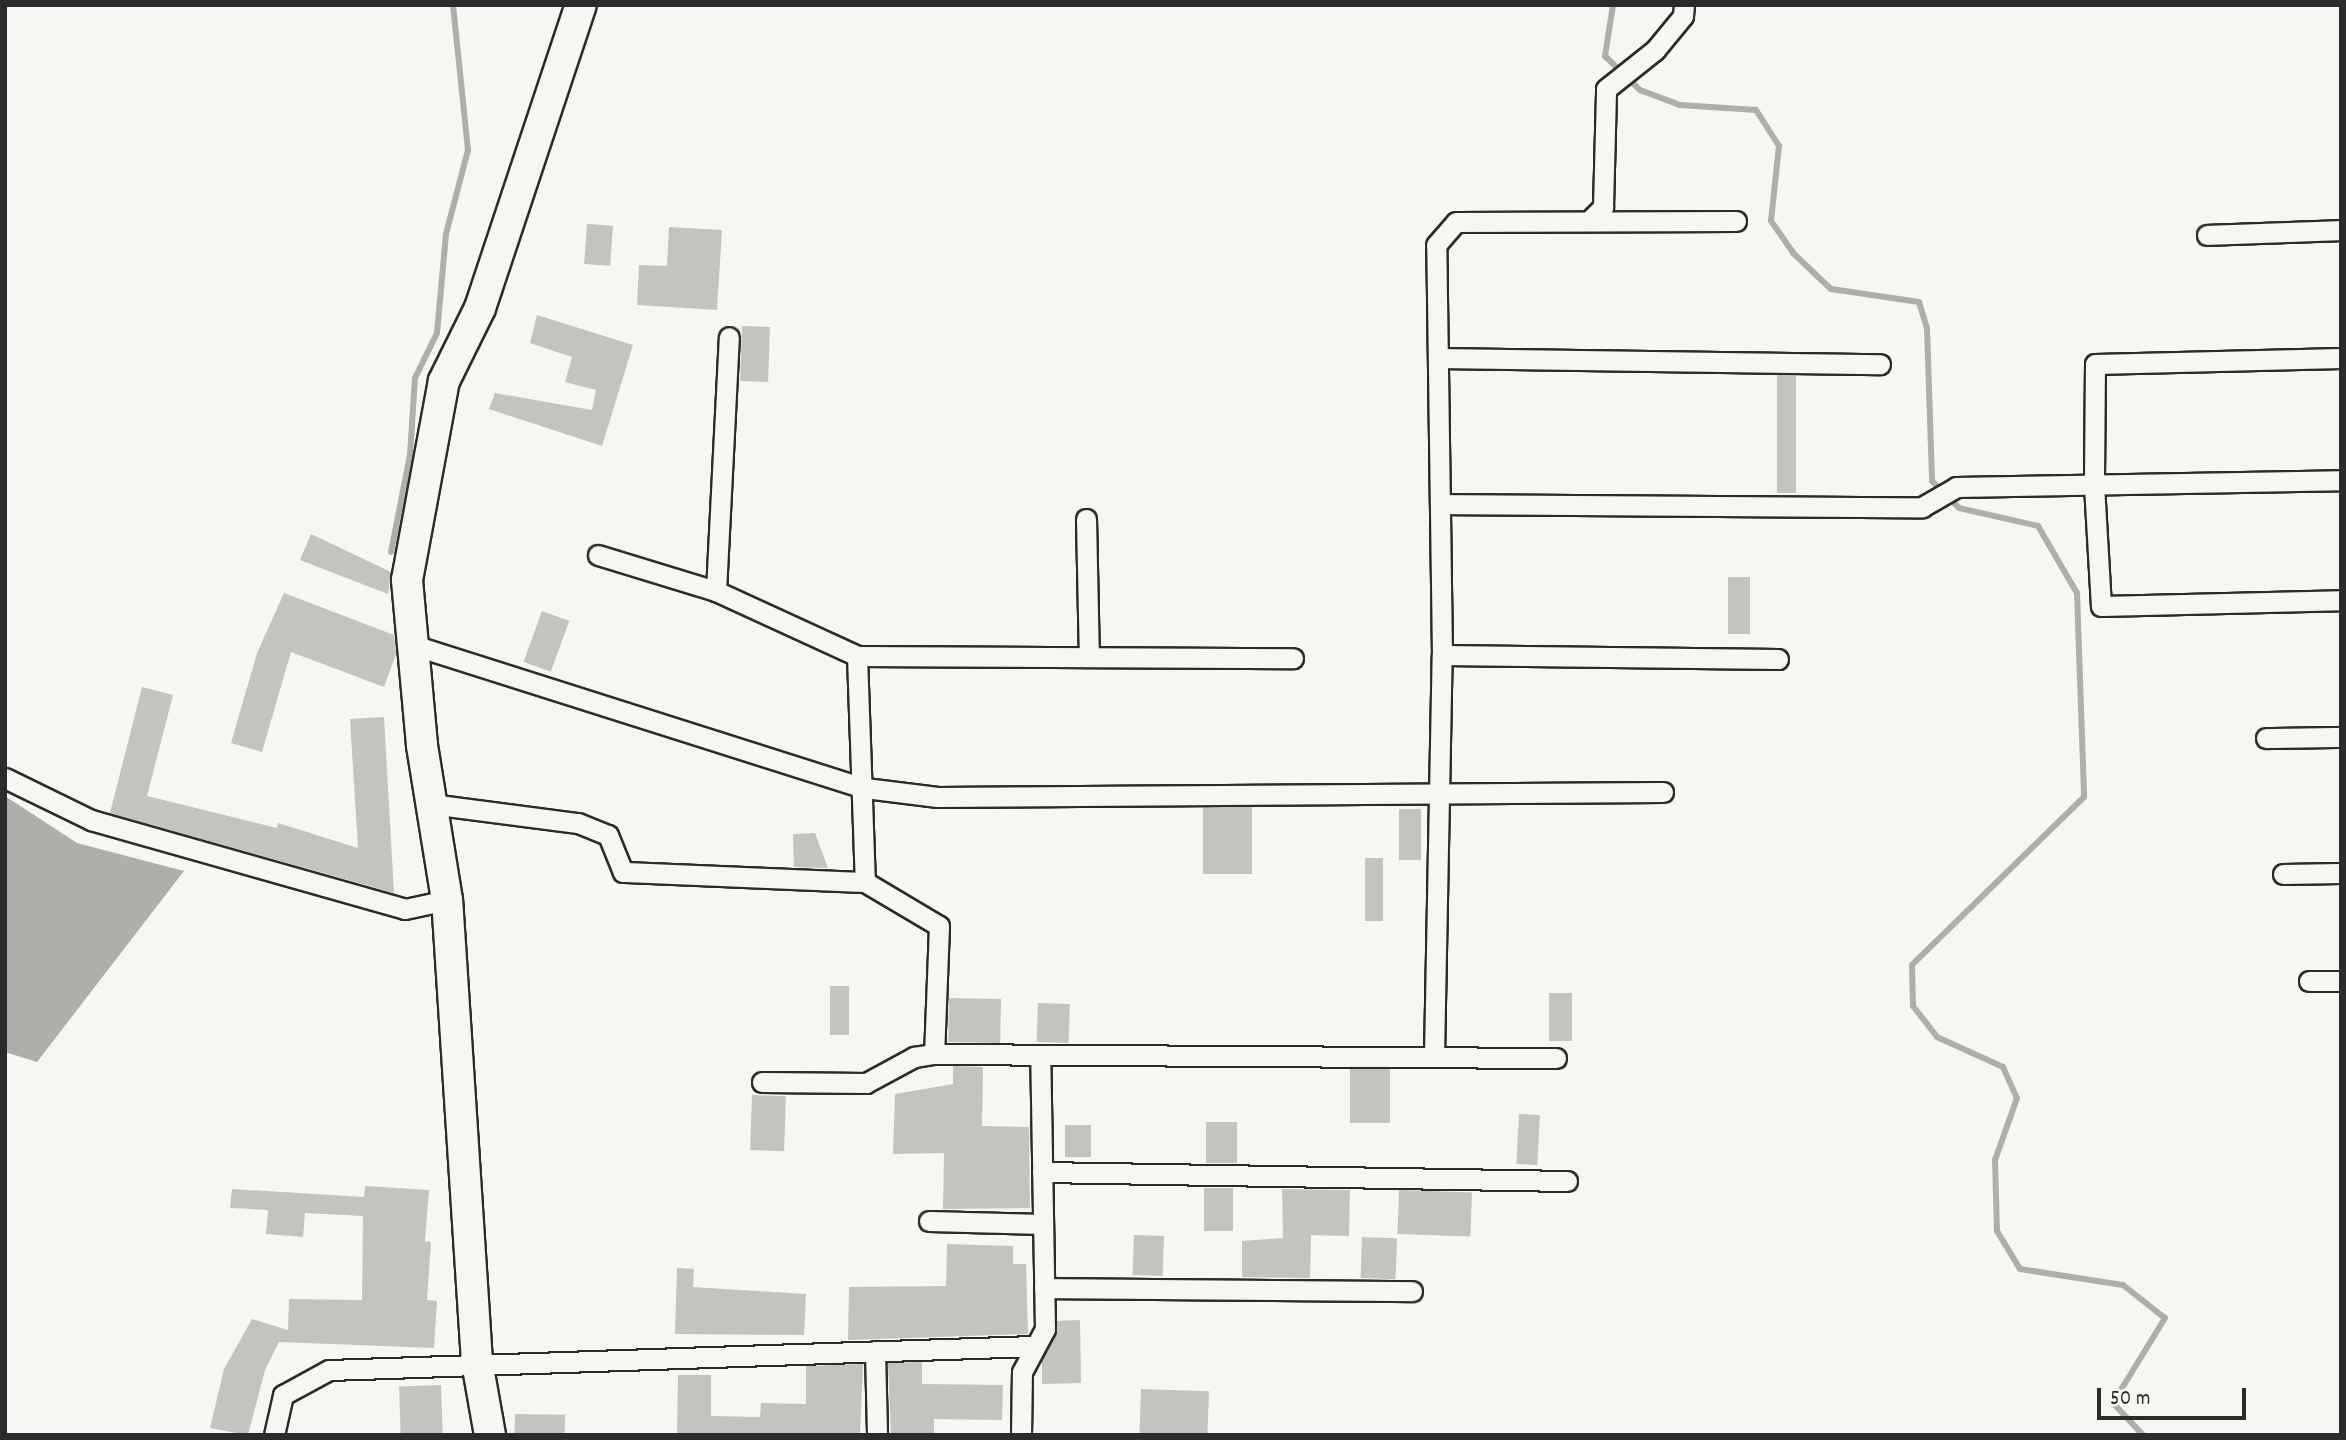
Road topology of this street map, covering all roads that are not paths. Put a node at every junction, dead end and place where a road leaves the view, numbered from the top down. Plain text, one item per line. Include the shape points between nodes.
1 (581, 5) edge
2 (1684, 5) edge
3 (1592, 218) junction
4 (1736, 221) dead end
5 (2341, 230) edge
6 (2207, 235) dead end
7 (729, 337) dead end
8 (1438, 358) junction
9 (2341, 358) edge
10 (1880, 364) dead end
11 (2341, 480) edge
12 (2094, 485) junction
13 (1440, 504) junction
14 (1086, 519) dead end
15 (598, 555) dead end
16 (716, 591) junction
17 (2341, 600) edge
18 (413, 645) junction
19 (1442, 655) junction
20 (857, 656) junction
21 (1088, 657) junction
22 (1293, 658) dead end
23 (1777, 659) dead end
24 (2341, 737) edge
25 (2266, 738) dead end
26 (5, 778) edge
27 (865, 788) junction
28 (1663, 792) dead end
29 (1436, 795) junction
30 (431, 804) junction
31 (2341, 873) edge
32 (2284, 874) dead end
33 (865, 882) junction
34 (447, 900) junction
35 (2309, 981) dead end
36 (2341, 981) edge
37 (934, 1054) junction
38 (1040, 1055) junction
39 (1434, 1056) junction
40 (1556, 1058) dead end
41 (762, 1082) dead end
42 (1042, 1172) junction
43 (1567, 1181) dead end
44 (929, 1221) dead end
45 (1043, 1224) junction
46 (1044, 1288) junction
47 (1412, 1292) dead end
48 (1035, 1346) junction
49 (876, 1351) junction
50 (477, 1362) junction
51 (274, 1435) edge
52 (490, 1435) edge
53 (877, 1435) edge
54 (1021, 1435) edge

1 - 18 main road via 480,308 444,381 407,580
2 - 3 street via 1683,16 1639,65 1606,89 1603,207
3 - 4 street
3 - 8 street via 1456,222 1436,245
5 - 6 street
7 - 16 street
8 - 10 street
8 - 13 street
9 - 12 street via 2095,364
11 - 12 street
12 - 13 street via 1956,487 1922,507
12 - 17 street via 2101,606
13 - 19 street
14 - 21 street
15 - 16 street
16 - 20 street
18 - 27 street
18 - 30 main road
19 - 23 street
19 - 29 street
20 - 21 street
20 - 27 street
21 - 22 street
24 - 25 street
26 - 34 street via 91,820 405,909
27 - 29 street via 964,797
27 - 33 street
28 - 29 street
29 - 39 street
30 - 33 street via 578,823 608,835 623,872
30 - 34 main road
31 - 32 street
33 - 37 street via 939,926
34 - 50 main road
35 - 36 street
37 - 38 street
37 - 41 street via 914,1057 866,1083
38 - 39 street
38 - 42 street
39 - 40 street
42 - 43 street
42 - 45 street
44 - 45 street
45 - 46 street
46 - 47 street
46 - 48 street via 1045,1329
48 - 49 street
48 - 54 street via 1022,1372
49 - 50 street
49 - 53 street
50 - 51 street via 329,1370 283,1395
50 - 52 main road

